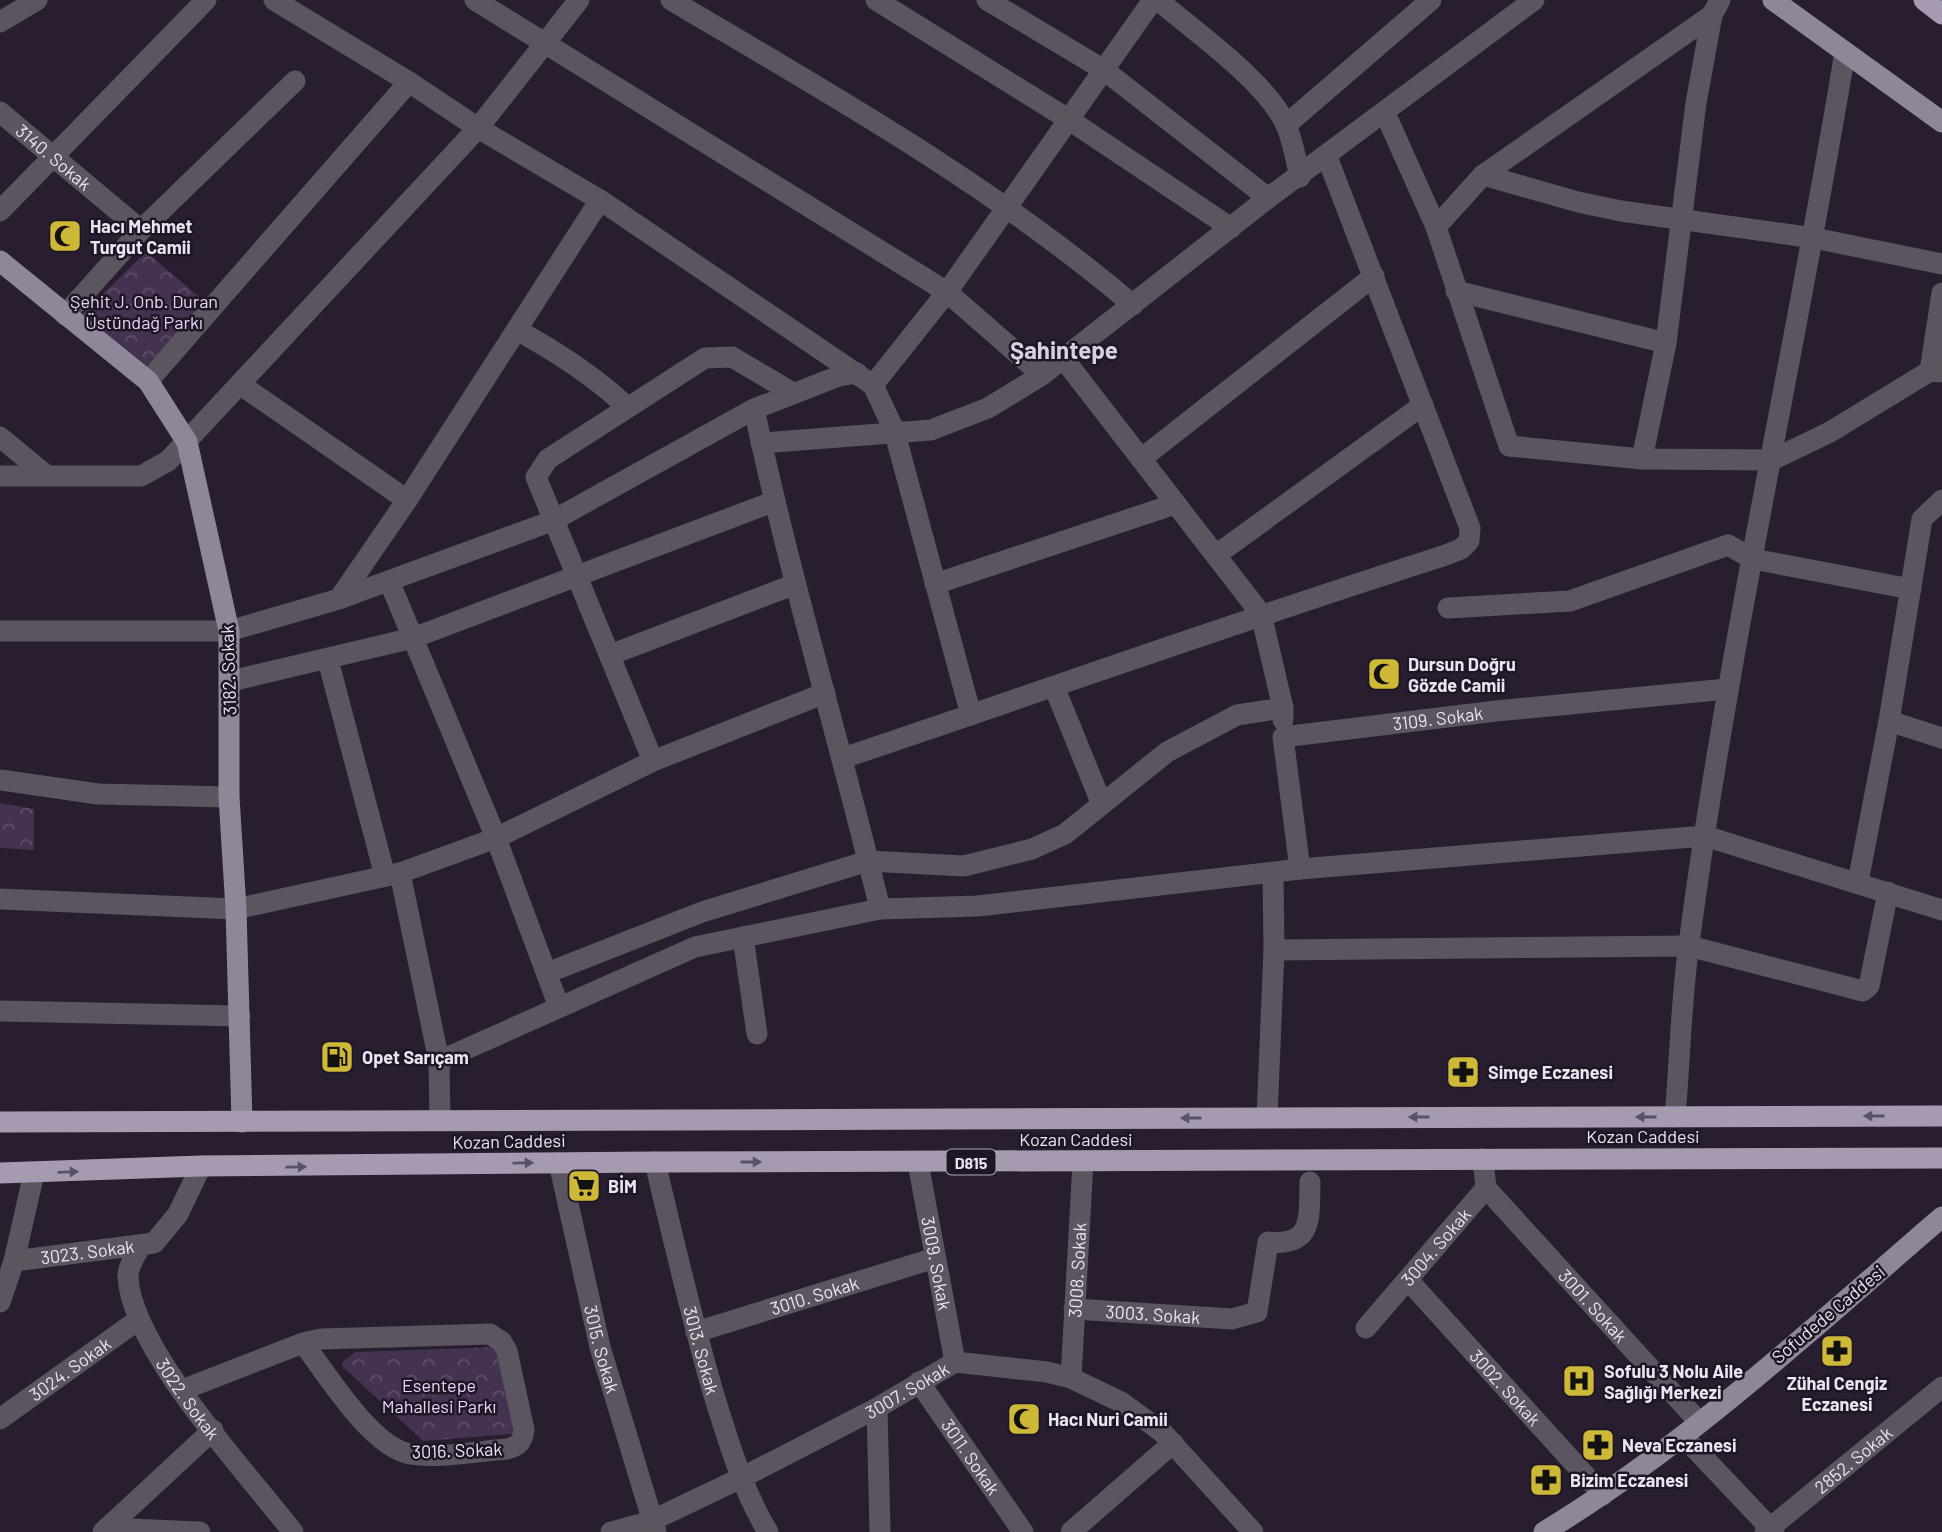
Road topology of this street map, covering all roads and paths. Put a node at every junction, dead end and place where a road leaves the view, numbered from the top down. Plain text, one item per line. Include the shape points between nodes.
1 (37, 0) edge
2 (206, 0) edge
3 (274, 0) edge
4 (475, 0) edge
5 (579, 0) edge
6 (671, 0) edge
7 (876, 0) edge
8 (987, 0) edge
9 (1155, 0) edge
10 (1431, 0) edge
11 (1534, 0) edge
12 (1773, 0) edge
13 (1924, 0) edge
14 (1716, 7) edge
15 (1942, 14) edge
16 (0, 22) edge
17 (547, 43) junction
18 (1845, 52) junction
19 (1104, 70) junction
20 (295, 81) dead end
21 (409, 82) junction
22 (0, 112) edge
23 (1385, 113) junction
24 (1068, 119) junction
25 (1942, 122) edge
26 (1286, 125) junction
27 (478, 128) junction
28 (54, 155) junction
29 (1327, 157) junction
30 (1483, 175) junction
31 (1300, 177) junction
32 (1269, 198) junction
33 (600, 200) junction
34 (1008, 207) junction
35 (0, 211) edge
36 (1680, 220) junction
37 (1436, 227) junction
38 (1231, 228) junction
39 (141, 230) junction
40 (1814, 238) junction
41 (0, 261) edge
42 (1942, 264) edge
43 (1374, 276) junction
44 (1456, 291) junction
45 (947, 292) junction
46 (1942, 293) edge
47 (1133, 305) junction
48 (65, 315) junction
49 (517, 330) junction
50 (1666, 343) junction
51 (1063, 358) junction
52 (1936, 371) edge
53 (1042, 375) junction
54 (865, 379) junction
55 (148, 381) junction
56 (241, 385) junction
57 (793, 393) junction
58 (1423, 405) junction
59 (626, 406) junction
60 (754, 409) junction
61 (894, 430) junction
62 (0, 437) edge
63 (187, 442) junction
64 (761, 443) junction
65 (1141, 459) junction
66 (1642, 459) junction
67 (1772, 460) junction
68 (46, 475) junction
69 (0, 476) edge
70 (407, 500) junction
71 (1942, 500) edge
72 (775, 501) junction
73 (1175, 504) junction
74 (552, 521) junction
75 (1216, 555) junction
76 (1753, 559) junction
77 (577, 578) junction
78 (390, 583) junction
79 (935, 584) junction
80 (793, 585) junction
81 (1912, 589) junction
82 (339, 599) junction
83 (1448, 608) dead end
84 (1261, 614) junction
85 (0, 631) edge
86 (229, 631) junction
87 (413, 638) junction
88 (610, 655) junction
89 (328, 660) junction
90 (231, 681) junction
91 (1055, 688) junction
92 (1727, 689) junction
93 (825, 693) junction
94 (1283, 708) junction
95 (971, 715) junction
96 (1889, 721) junction
97 (1283, 737) junction
98 (1942, 738) edge
99 (843, 758) junction
100 (653, 761) junction
101 (0, 780) edge
102 (229, 796) junction
103 (1101, 802) junction
104 (1705, 836) junction
105 (496, 838) junction
106 (868, 861) junction
107 (1300, 869) junction
108 (1273, 873) junction
109 (393, 874) junction
110 (1858, 882) junction
111 (1888, 892) junction
112 (0, 900) edge
113 (236, 909) junction
114 (880, 909) junction
115 (1942, 910) edge
116 (743, 937) junction
117 (1689, 946) junction
118 (1274, 950) junction
119 (547, 973) junction
120 (559, 1007) junction
121 (0, 1011) edge
122 (240, 1016) junction
123 (757, 1034) dead end
124 (439, 1061) junction
125 (1942, 1116) edge
126 (1675, 1117) junction
127 (1267, 1118) junction
128 (440, 1120) junction
129 (0, 1122) edge
130 (242, 1122) junction
131 (1942, 1158) edge
132 (1483, 1159) junction
133 (655, 1162) junction
134 (1083, 1162) junction
135 (559, 1163) junction
136 (918, 1163) junction
137 (201, 1166) junction
138 (0, 1173) edge
139 (34, 1173) junction
140 (1310, 1182) dead end
141 (1486, 1188) junction
142 (1942, 1217) edge
143 (140, 1247) junction
144 (935, 1258) junction
145 (15, 1261) junction
146 (1408, 1280) junction
147 (0, 1302) edge
148 (1074, 1309) junction
149 (138, 1320) junction
150 (1366, 1328) dead end
151 (696, 1332) junction
152 (303, 1343) junction
153 (955, 1362) junction
154 (1071, 1378) junction
155 (919, 1382) junction
156 (181, 1390) junction
157 (1938, 1399) edge
158 (877, 1408) junction
159 (0, 1419) edge
160 (213, 1430) junction
161 (1692, 1430) junction
162 (1173, 1443) junction
163 (741, 1478) junction
164 (1603, 1495) junction
165 (653, 1526) edge
166 (105, 1530) edge
167 (1769, 1531) edge
168 (200, 1532) edge
169 (293, 1532) edge
170 (611, 1532) edge
171 (768, 1532) edge
172 (880, 1532) edge
173 (1023, 1532) edge
174 (1071, 1532) edge
175 (1253, 1532) edge
176 (1544, 1532) edge

1 - 16 street
2 - 28 street
3 - 21 street
4 - 17 street
5 - 17 street
6 - 34 street via 872,119
7 - 24 street
8 - 19 street
9 - 19 street
9 - 26 street via 1243,73
10 - 26 street
11 - 23 street
12 - 18 main road
13 - 15 highway
14 - 30 street
14 - 36 street
17 - 27 street
17 - 45 street
18 - 25 main road
18 - 40 street
19 - 24 street
19 - 32 street
20 - 39 street
21 - 27 street
21 - 55 street
22 - 28 street, 3140. Sokak
23 - 29 street
23 - 37 street
24 - 34 street
24 - 38 street
26 - 31 street
27 - 33 street
27 - 56 street
28 - 35 street
28 - 39 street, 3140. Sokak
29 - 31 street
29 - 43 street
30 - 36 street via 1578,202
30 - 37 street
31 - 32 street
32 - 38 street
33 - 49 street
33 - 54 street
34 - 45 street
34 - 47 street via 1074,254
36 - 40 street
36 - 50 street
37 - 44 street
38 - 47 street
39 - 48 street
40 - 42 street
40 - 67 street
41 - 48 main road, 3182. Sokak
43 - 58 street
43 - 65 street
44 - 50 street
44 - 66 street via 1509,446
45 - 53 street
45 - 54 street
46 - 52 street
47 - 51 street
48 - 55 main road, 3182. Sokak
49 - 59 street via 562,355
49 - 70 street
50 - 66 street
51 - 53 street
51 - 65 street
52 - 67 street
53 - 61 street via 988,408 943,426
54 - 57 street via 839,376
54 - 61 street
55 - 63 main road, 3182. Sokak
56 - 63 street
56 - 70 street
57 - 59 street via 732,357 705,358
57 - 60 street
58 - 75 street
58 - 84 street via 1469,528 1469,541 1443,556
59 - 74 street via 548,459 536,477
60 - 64 street
60 - 74 street
61 - 64 street
61 - 79 street
62 - 68 street
63 - 68 street via 168,461 141,476
63 - 86 main road, 3182. Sokak
64 - 72 street
65 - 73 street
66 - 67 street
67 - 76 street
68 - 69 street
70 - 82 street
71 - 81 street via 1922,519
72 - 77 street
72 - 80 street
73 - 75 street
73 - 79 street
74 - 77 street
74 - 78 street
75 - 84 street
76 - 81 street
76 - 83 street via 1728,545 1570,601
76 - 92 street
77 - 87 street
77 - 88 street
78 - 82 street
78 - 87 street
79 - 95 street
80 - 88 street
80 - 93 street
81 - 96 street
82 - 86 street
84 - 91 street
84 - 94 street
85 - 86 street
86 - 90 main road, 3182. Sokak
87 - 89 street
87 - 105 street
88 - 100 street
89 - 90 street
89 - 109 street
90 - 102 main road, 3182. Sokak
91 - 95 street
91 - 103 street
92 - 97 street, 3109. Sokak
92 - 104 street
93 - 99 street
93 - 100 street
94 - 97 street
94 - 103 street via 1237,715 1167,752
95 - 99 street
96 - 98 street
96 - 110 street
97 - 107 street
99 - 106 street
100 - 105 street
101 - 102 street via 98,794
102 - 113 main road, 3182. Sokak
103 - 106 street via 1065,834 1032,849 964,866
104 - 107 street
104 - 110 street
104 - 117 street
105 - 109 street
105 - 119 street
106 - 114 street
106 - 119 street via 702,912
107 - 108 street
108 - 114 street via 978,906
108 - 118 street
109 - 113 street
109 - 124 street
110 - 111 street
111 - 115 street
111 - 117 street via 1869,986 1863,991
112 - 113 street
113 - 122 main road, 3182. Sokak
114 - 116 street
116 - 120 street via 695,947
116 - 123 street
117 - 118 street
117 - 126 street
118 - 127 street
119 - 120 street
120 - 124 street
121 - 122 street
122 - 130 main road, 3182. Sokak
124 - 128 street
125 -> 126 highway, Kozan Caddesi
126 -> 127 highway, Kozan Caddesi
127 -> 128 highway, Kozan Caddesi
128 - 130 highway, Kozan Caddesi
129 - 130 highway, Kozan Caddesi
131 - 132 highway, Kozan Caddesi / D815
132 - 134 highway, Kozan Caddesi / D815
132 - 141 street
133 - 135 highway, Kozan Caddesi / D815
133 -> 136 highway, Kozan Caddesi / D815
133 - 151 street, 3013. Sokak
134 - 136 highway, Kozan Caddesi / D815
134 - 148 street, 3008. Sokak
137 -> 135 highway, Kozan Caddesi / D815
135 - 165 street, 3015. Sokak via 600,1346
136 - 144 street, 3009. Sokak
139 -> 137 highway, Kozan Caddesi / D815
137 - 143 street, 3023. Sokak via 163,1236
138 - 139 highway, Kozan Caddesi / D815
139 - 145 street
140 - 148 street, 3003. Sokak via 1308,1221 1300,1237 1287,1244 1268,1242 1257,1312 1231,1320
141 - 146 street, 3004. Sokak
141 - 161 street, 3001. Sokak
142 - 161 main road, Sofudede Caddesi
143 - 145 street, 3023. Sokak
143 - 149 street, 3022. Sokak via 128,1274
144 - 151 street, 3010. Sokak
144 - 153 street, 3009. Sokak
145 - 147 street
146 - 150 street, 3004. Sokak
146 - 164 street, 3002. Sokak
148 - 154 street, 3008. Sokak
149 - 156 street, 3022. Sokak
149 - 159 street, 3024. Sokak
151 - 163 street, 3013. Sokak
152 - 152 street, 3016. Sokak via 358,1415 401,1452 421,1455 507,1449 518,1446 522,1439 507,1351 497,1337
152 - 156 street, 3016. Sokak
153 - 154 street, 3007. Sokak
153 - 155 street, 3007. Sokak
154 - 162 street, 3007. Sokak via 1146,1418
155 - 158 street, 3007. Sokak
155 - 173 street, 3011. Sokak
156 - 160 street, 3022. Sokak
157 - 167 street, 2852. Sokak
158 - 163 street, 3007. Sokak
158 - 172 street
160 - 166 street
160 - 169 street, 3022. Sokak
161 - 164 main road, Sofudede Caddesi
161 - 167 street, 3001. Sokak
162 - 174 street
162 - 175 street, 3007. Sokak
163 - 165 street, 3007. Sokak
163 - 171 street, 3013. Sokak
164 - 176 main road, Sofudede Caddesi
165 - 170 street, 3007. Sokak
166 - 168 street

